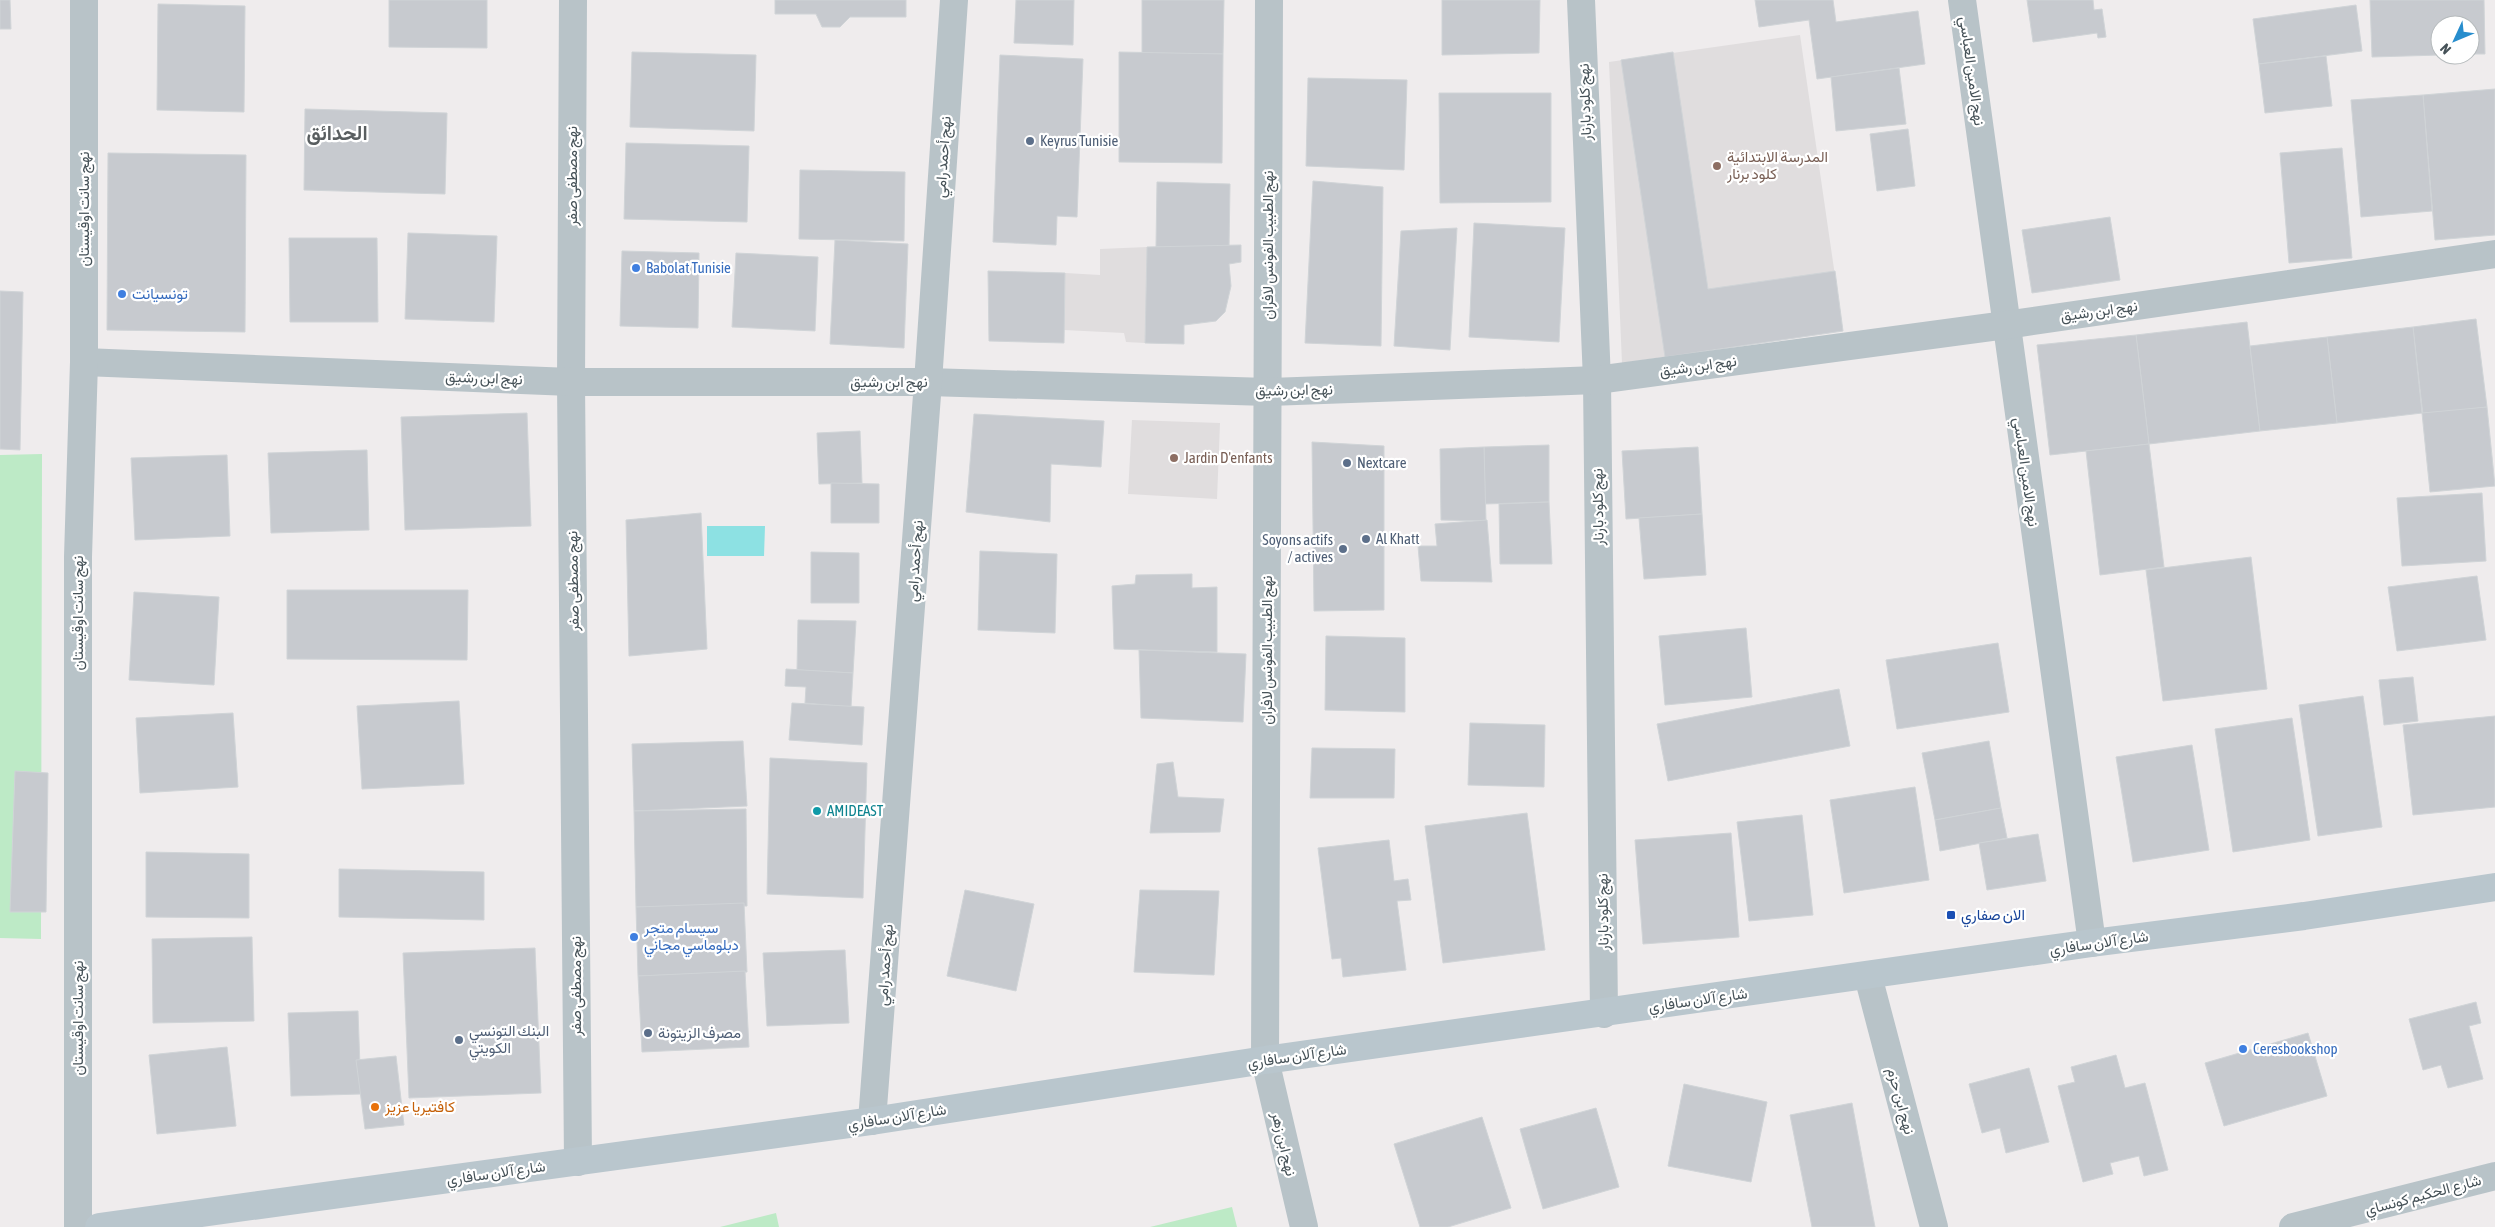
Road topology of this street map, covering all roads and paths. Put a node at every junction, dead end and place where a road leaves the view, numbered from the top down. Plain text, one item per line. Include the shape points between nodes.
1 (84, 0) edge
2 (573, 0) edge
3 (954, 0) edge
4 (1269, 0) edge
5 (1581, 0) edge
6 (1962, 0) edge
7 (2495, 254) edge
8 (2006, 325) junction
9 (84, 362) junction
10 (1597, 380) junction
11 (571, 382) junction
12 (928, 382) junction
13 (1268, 392) junction
14 (2495, 886) edge
15 (2092, 944) junction
16 (1868, 976) junction
17 (1604, 1014) junction
18 (1265, 1060) junction
19 (872, 1121) junction
20 (578, 1162) junction
21 (2495, 1176) edge
22 (78, 1227) edge
23 (99, 1227) edge
24 (1304, 1227) edge
25 (1934, 1227) edge
26 (2293, 1227) edge

1 - 9 street, نهج سانت اوقيستان
2 - 11 street, نهج مصطفى صفر
3 - 12 street, نهج أحمد رامي
4 - 13 street, نهج الطبيب الفونس لافران
5 - 10 street, نهج كلود بارنار
6 - 8 street, نهج الامين العباسي
7 - 8 street, نهج ابن رشيق
8 - 10 street, نهج ابن رشيق
8 - 15 street, نهج الامين العباسي
9 - 11 street, نهج ابن رشيق
9 - 22 street, نهج سانت اوقيستان via 78,557
10 - 13 street, نهج ابن رشيق
10 - 17 street, نهج كلود بارنار
11 - 12 street, نهج ابن رشيق
11 - 20 street, نهج مصطفى صفر
12 - 13 street, نهج ابن رشيق
12 - 19 street, نهج أحمد رامي
13 - 18 street, نهج الطبيب الفونس لافران
14 - 15 street, شارع آلان سافاري
15 - 16 street, شارع آلان سافاري
16 - 17 street, شارع آلان سافاري
16 - 25 street, نهج ابن حزم
17 - 18 street, شارع آلان سافاري
18 - 19 street, شارع آلان سافاري
18 - 24 street, نهج ابن زهر
19 - 20 street, شارع آلان سافاري
20 - 23 street, شارع آلان سافاري
21 - 26 street, شارع الحكيم كونساي

